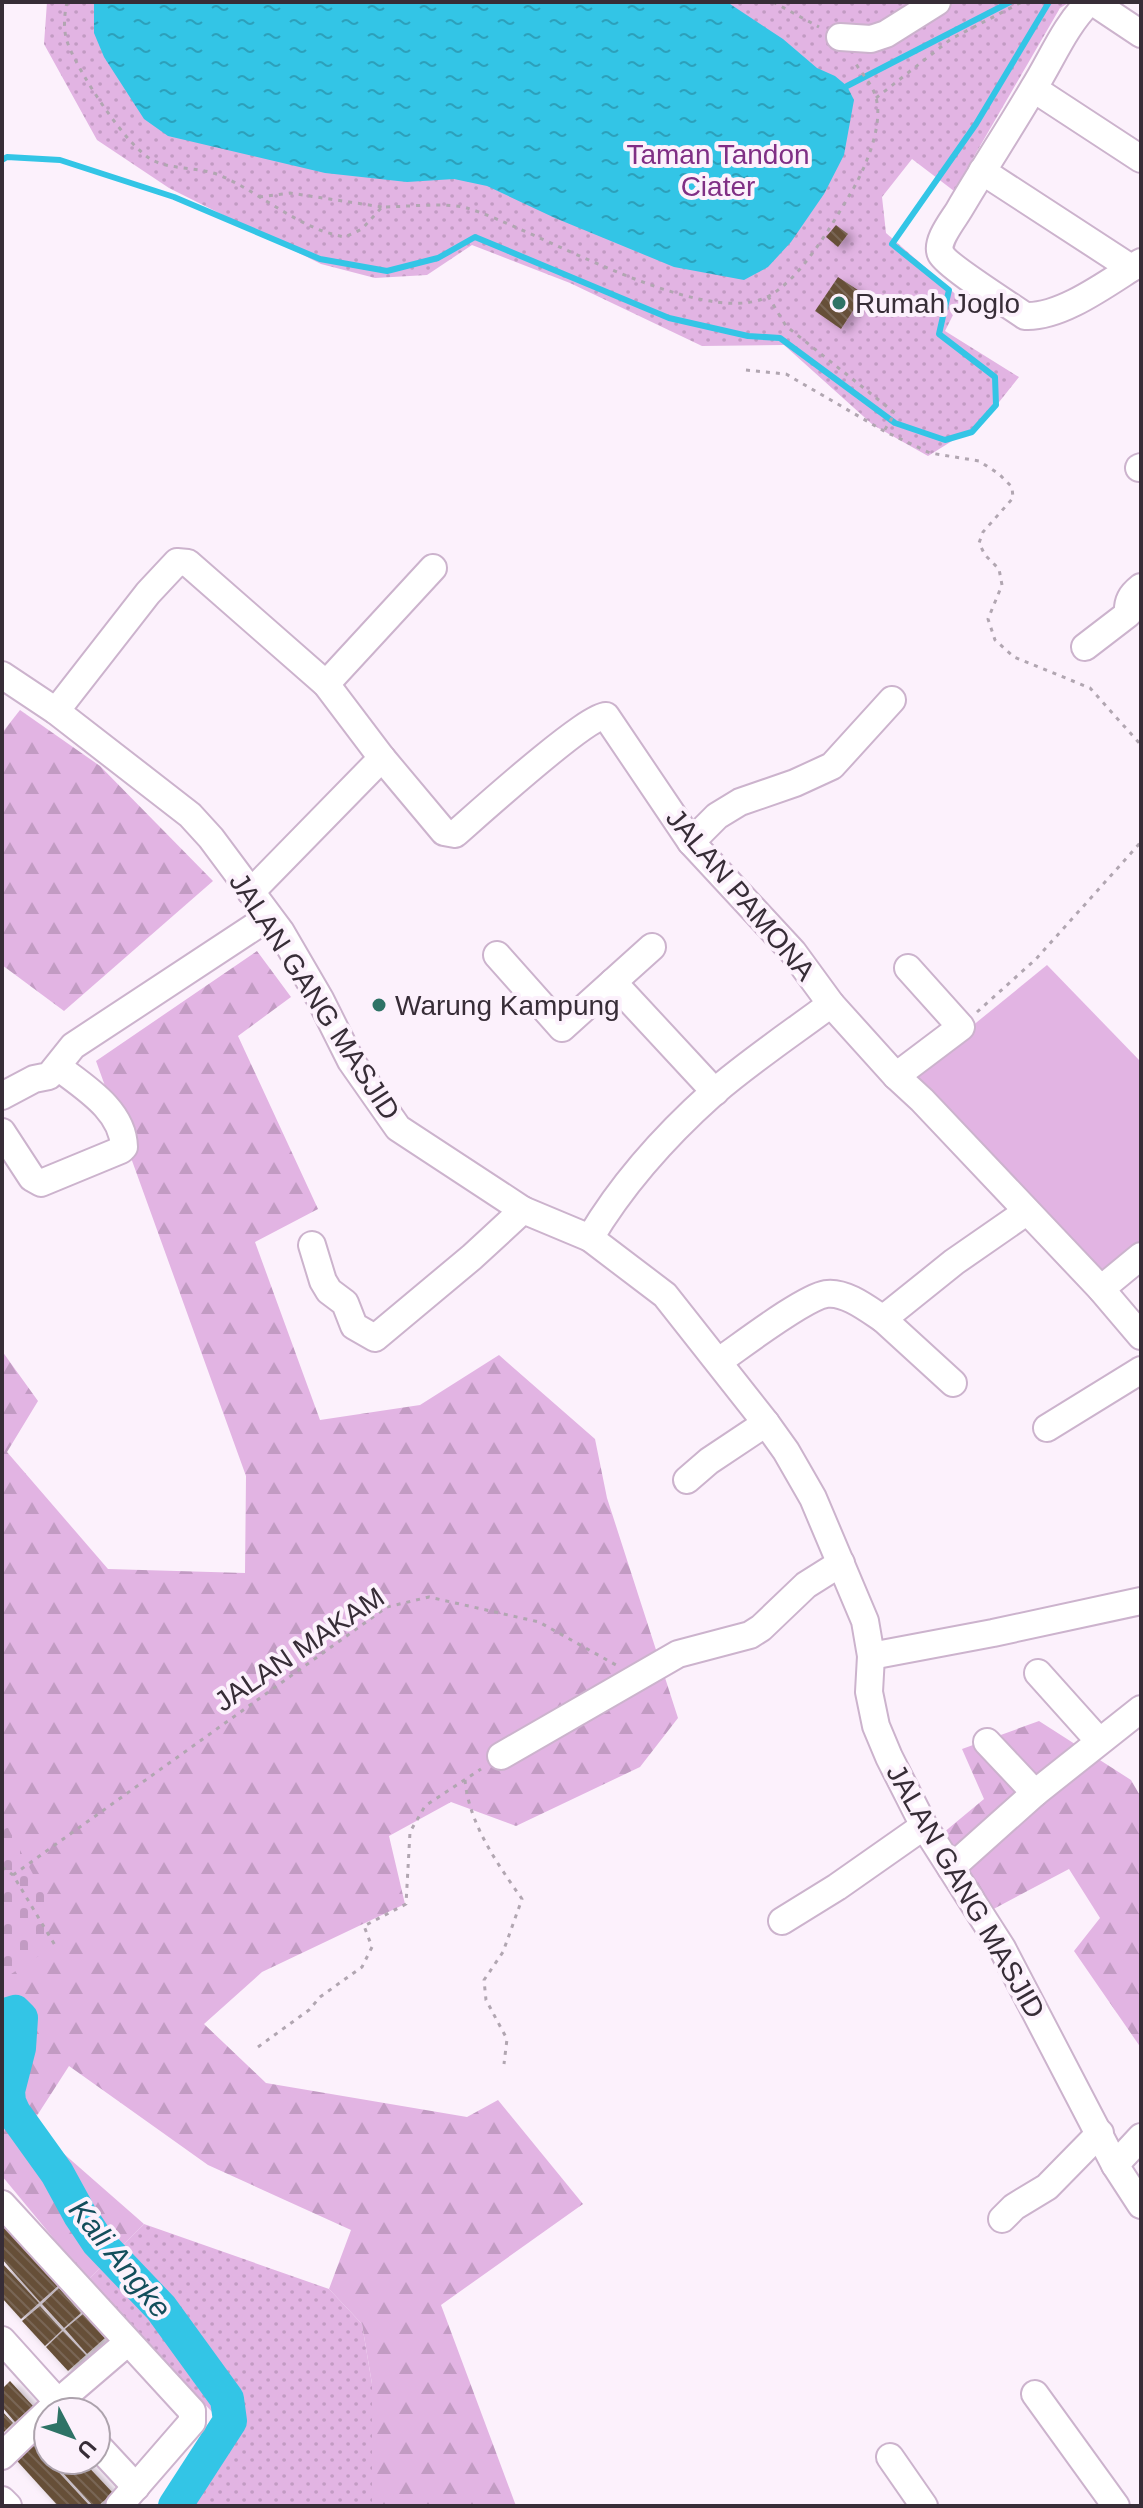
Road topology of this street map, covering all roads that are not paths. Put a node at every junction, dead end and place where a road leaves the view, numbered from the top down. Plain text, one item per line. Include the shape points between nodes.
1 (937, 2) edge
2 (1091, 2) edge
3 (1141, 34) edge
4 (840, 37) dead end
5 (1034, 89) junction
6 (1141, 159) edge
7 (982, 171) junction
8 (1136, 265) edge
9 (433, 568) dead end
10 (1141, 587) edge
11 (1134, 622) edge
12 (1085, 647) dead end
13 (2, 675) edge
14 (326, 684) junction
15 (892, 700) dead end
16 (56, 711) junction
17 (382, 758) junction
18 (691, 842) junction
19 (251, 892) junction
20 (269, 917) junction
21 (652, 947) dead end
22 (497, 955) dead end
23 (908, 968) dead end
24 (613, 982) junction
25 (831, 1004) junction
26 (58, 1067) junction
27 (896, 1076) junction
28 (715, 1092) junction
29 (2, 1096) edge
30 (2, 1132) edge
31 (523, 1210) junction
32 (1026, 1212) junction
33 (590, 1238) junction
34 (312, 1245) dead end
35 (1141, 1256) edge
36 (1101, 1289) junction
37 (883, 1319) junction
38 (1141, 1336) edge
39 (719, 1361) junction
40 (1141, 1370) edge
41 (953, 1383) dead end
42 (766, 1423) junction
43 (1047, 1428) dead end
44 (687, 1480) dead end
45 (841, 1563) junction
46 (1141, 1601) edge
47 (871, 1656) junction
48 (1038, 1673) dead end
49 (1141, 1709) edge
50 (1099, 1741) junction
51 (987, 1742) dead end
52 (501, 1756) road end
53 (1035, 1793) junction
54 (924, 1826) junction
55 (951, 1868) junction
56 (782, 1921) dead end
57 (1100, 2133) junction
58 (1141, 2137) edge
59 (1115, 2165) junction
60 (2, 2204) edge
61 (1141, 2205) edge
62 (1002, 2219) dead end
63 (2, 2340) edge
64 (128, 2342) junction
65 (1035, 2394) dead end
66 (52, 2396) edge
67 (73, 2396) edge
68 (32, 2432) edge
69 (2, 2456) edge
70 (890, 2457) dead end
71 (112, 2470) edge
72 (128, 2496) edge
73 (2, 2500) edge
74 (8, 2506) edge
75 (924, 2506) edge
76 (1116, 2506) edge

1 - 4 street via 886,34 871,39
2 - 3 street
2 - 5 street via 1068,25
5 - 6 street
5 - 7 street
7 - 8 street
7 - 8 street via 940,252 1025,316 1080,299
9 - 14 street
10 - 11 street via 1127,604
11 - 12 street
13 - 16 street, JALAN GANG MASJID
14 - 16 street, JALAN PAMONA via 188,563 177,562
14 - 17 street, JALAN PAMONA
15 - 18 street via 832,766 740,802
16 - 19 street, JALAN GANG MASJID via 190,815
17 - 18 street, JALAN PAMONA via 444,832 455,834 573,733 606,716
17 - 19 street
18 - 25 street, JALAN PAMONA via 793,952
19 - 20 street, JALAN GANG MASJID
20 - 26 street via 73,1046
20 - 31 street, JALAN GANG MASJID via 391,1121
21 - 24 street
22 - 24 street via 562,1028
23 - 27 street via 961,1027
24 - 28 street
25 - 27 street, JALAN PAMONA
25 - 28 street
26 - 29 street
26 - 30 street via 103,1102 122,1131 121,1150 41,1183 32,1178
27 - 32 street, JALAN PAMONA
28 - 33 street via 640,1169
31 - 33 street, JALAN GANG MASJID
31 - 34 street via 375,1338 354,1326 345,1303 329,1291
32 - 36 street, JALAN PAMONA
32 - 37 street
33 - 39 street, JALAN GANG MASJID via 665,1295
35 - 36 street
36 - 38 street, JALAN PAMONA
37 - 39 street via 859,1303 828,1293
37 - 41 street
39 - 42 street, JALAN GANG MASJID
40 - 43 street
42 - 44 street
42 - 45 street, JALAN GANG MASJID via 813,1498
45 - 47 street, JALAN GANG MASJID via 865,1621
45 - 52 street via 806,1585 750,1635 678,1654
46 - 47 street
47 - 54 street, JALAN GANG MASJID via 869,1692 876,1726
48 - 50 street
49 - 50 street
50 - 53 street
51 - 53 street
53 - 55 street
54 - 55 street, JALAN GANG MASJID
54 - 56 street
55 - 57 street, JALAN GANG MASJID via 1002,1948
57 - 59 street, JALAN GANG MASJID
57 - 62 street via 1047,2187
58 - 59 street
59 - 61 street, JALAN GANG MASJID
60 - 64 street
63 - 66 street
64 - 67 street
64 - 72 street via 194,2416
65 - 76 street
68 - 69 street
70 - 75 street
71 - 72 street
73 - 74 street

